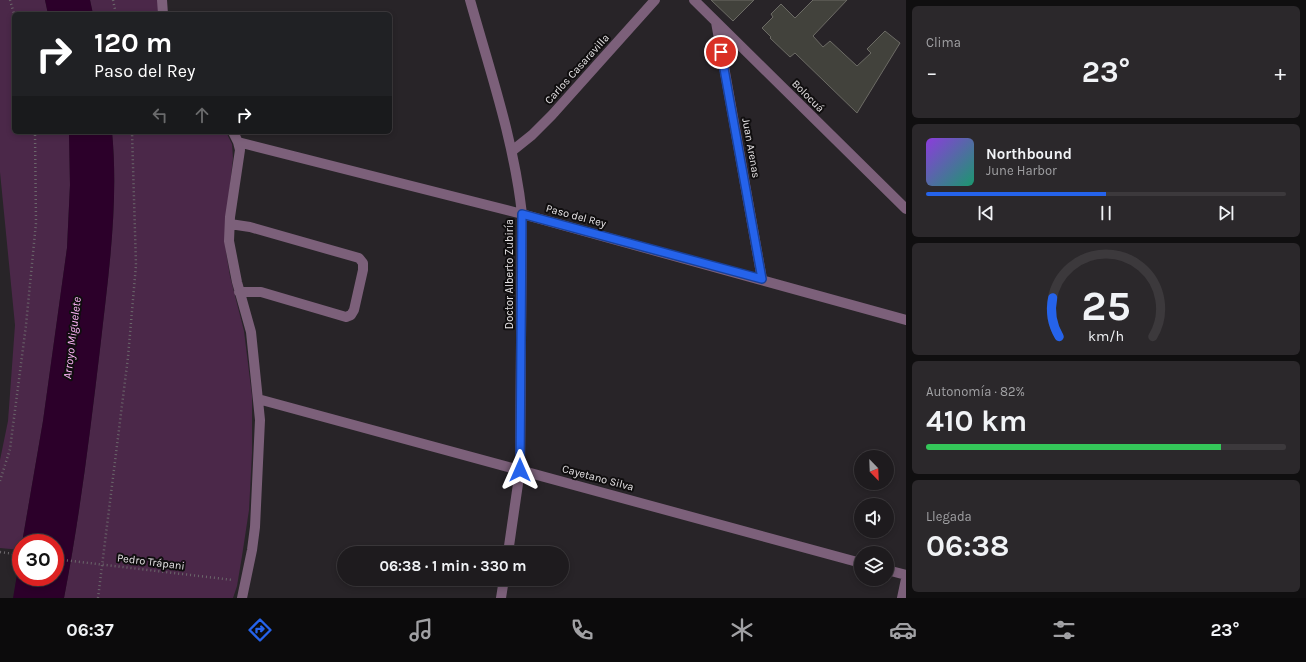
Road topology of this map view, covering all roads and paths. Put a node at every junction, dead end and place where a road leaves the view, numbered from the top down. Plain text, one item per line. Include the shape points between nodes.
1 (10, 0) edge
2 (113, 0) edge
3 (162, 0) edge
4 (470, 0) edge
5 (656, 0) edge
6 (694, 0) edge
7 (13, 12) edge
8 (116, 12) edge
9 (163, 12) edge
10 (716, 22) junction
11 (35, 134) edge
12 (132, 134) edge
13 (234, 134) edge
14 (238, 142) junction
15 (512, 151) junction
16 (906, 209) edge
17 (522, 214) junction
18 (230, 224) junction
19 (762, 279) junction
20 (239, 292) junction
21 (906, 320) edge
22 (258, 399) junction
23 (520, 470) junction
24 (0, 481) edge
25 (509, 546) edge
26 (0, 552) edge
27 (12, 554) edge
28 (64, 560) edge
29 (854, 561) edge
30 (103, 564) junction
31 (894, 572) edge
32 (906, 575) edge
33 (906, 580) edge
34 (246, 582) junction
35 (503, 586) edge
36 (98, 598) edge
37 (242, 598) edge
38 (500, 598) edge
39 (902, 598) edge

1 - 7 path
2 - 8 path
3 - 9 street
4 - 15 street, Doctor Alberto Zubiría
5 - 15 street, Carlos Casaravilla via 552,115
6 - 10 street, Bolocuá
10 - 16 street, Bolocuá
10 - 19 street, Juan Arenas
11 - 24 path via 36,222 26,325 10,449
12 - 30 path via 136,265 128,357
13 - 14 street
14 - 17 street, Paso del Rey
14 - 18 street via 239,162
15 - 17 street, Doctor Alberto Zubiría
17 - 19 street, Paso del Rey
17 - 23 street, Doctor Alberto Zubiría
18 - 20 street via 229,241
18 - 20 street via 250,227 359,258 363,263 354,310 346,317 261,292
19 - 21 street, Paso del Rey
20 - 22 street via 251,332
22 - 23 street, Cayetano Silva
22 - 34 street via 260,420 256,527
23 - 25 street, Doctor Alberto Zubiría
23 - 29 street, Cayetano Silva
26 - 27 path
28 - 30 path, Pedro Trápani
30 - 34 path, Pedro Trápani
30 - 36 path
31 - 32 street
33 - 39 street
34 - 37 street
35 - 38 street

